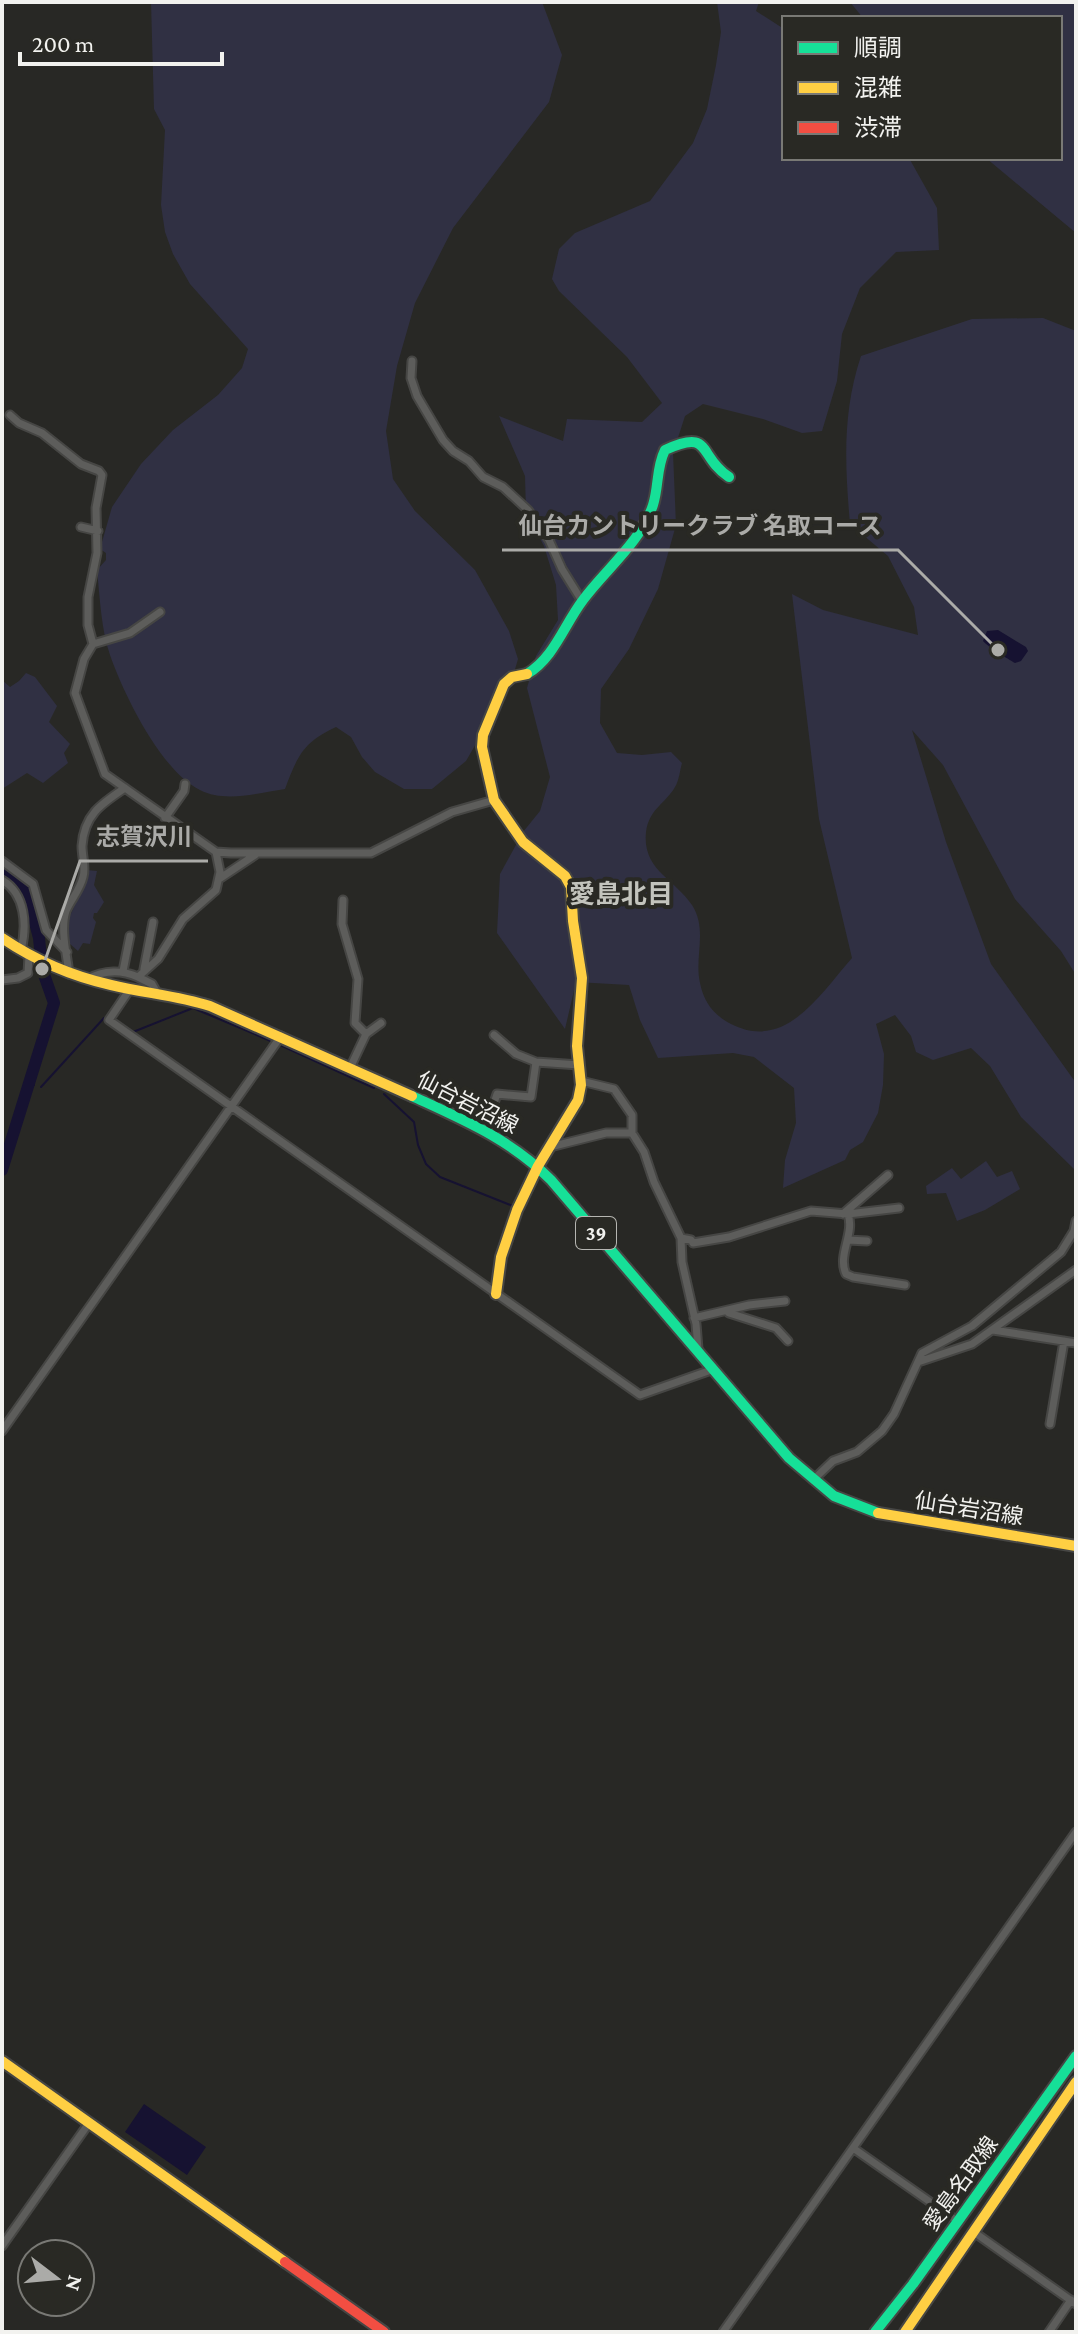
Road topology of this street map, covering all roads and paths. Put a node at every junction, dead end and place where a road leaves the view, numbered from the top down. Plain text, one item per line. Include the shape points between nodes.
1 (412, 361) dead end
2 (10, 415) dead end
3 (729, 477) dead end
4 (81, 527) dead end
5 (98, 531) junction
6 (582, 601) junction
7 (160, 612) dead end
8 (93, 644) junction
9 (185, 784) dead end
10 (125, 788) junction
11 (494, 800) junction
12 (165, 818) junction
13 (216, 852) junction
14 (257, 854) junction
15 (2, 861) edge
16 (219, 879) junction
17 (2, 880) edge
18 (343, 900) dead end
19 (153, 922) dead end
20 (130, 936) dead end
21 (2, 938) edge
22 (67, 952) junction
23 (28, 955) junction
24 (144, 969) junction
25 (123, 971) junction
26 (67, 973) junction
27 (138, 977) junction
28 (87, 979) junction
29 (2, 980) edge
30 (131, 989) junction
31 (157, 993) junction
32 (381, 1023) dead end
33 (366, 1034) junction
34 (494, 1035) dead end
35 (281, 1036) junction
36 (536, 1062) junction
37 (579, 1065) junction
38 (350, 1068) junction
39 (581, 1081) junction
40 (231, 1107) junction
41 (485, 1131) junction
42 (632, 1133) junction
43 (549, 1148) junction
44 (538, 1166) junction
45 (888, 1175) dead end
46 (899, 1208) dead end
47 (845, 1214) junction
48 (1076, 1221) edge
49 (681, 1238) junction
50 (848, 1240) junction
51 (867, 1241) dead end
52 (1076, 1270) edge
53 (905, 1285) dead end
54 (496, 1294) junction
55 (785, 1301) dead end
56 (726, 1312) junction
57 (694, 1318) junction
58 (993, 1330) junction
59 (788, 1341) dead end
60 (1064, 1341) junction
61 (1076, 1343) edge
62 (698, 1349) junction
63 (918, 1362) junction
64 (714, 1369) junction
65 (1050, 1424) dead end
66 (2, 1431) edge
67 (813, 1480) junction
68 (1076, 1546) edge
69 (1076, 1832) edge
70 (1076, 2056) edge
71 (2, 2061) edge
72 (1076, 2082) edge
73 (89, 2123) junction
74 (853, 2148) junction
75 (953, 2218) dead end
76 (978, 2235) dead end
77 (2, 2246) edge
78 (1074, 2302) edge
79 (384, 2332) edge
80 (723, 2332) edge
81 (875, 2332) edge
82 (905, 2332) edge
83 (1049, 2332) edge

1 - 6 street via 417,396 443,440 528,510
2 - 5 street via 102,474
3 - 6 main road via 695,441 665,450 653,505 606,576
4 - 5 street
5 - 8 street via 88,597
6 - 11 main road via 546,659 529,674 512,677 497,697 482,747
7 - 8 street via 130,633
8 - 10 street via 75,693 105,774
9 - 12 street
10 - 12 street
10 - 22 street via 97,806 87,826 84,875 64,921
11 - 14 street via 452,812 371,853
11 - 37 main road via 523,842 571,887 582,978
12 - 13 street
13 - 14 street
13 - 16 street
14 - 16 street
15 - 22 street via 32,882 46,930
16 - 24 street via 216,890 183,919 158,959
17 - 23 street via 18,897
18 - 33 street via 342,924 358,979 355,1023
19 - 24 street
20 - 25 street
21 - 23 main road, 仙台岩沼線 / 39
22 - 26 street
23 - 26 main road, 仙台岩沼線 / 39
23 - 29 street via 28,973
24 - 27 street
25 - 27 street
25 - 28 street
26 - 28 main road, 仙台岩沼線 / 39
27 - 31 street
28 - 30 main road, 仙台岩沼線 / 39
30 - 31 main road, 仙台岩沼線 / 39
30 - 40 street via 109,1020
31 - 35 main road, 仙台岩沼線 / 39 via 210,1006
32 - 33 street
33 - 38 street
34 - 36 street via 516,1054
35 - 38 main road, 仙台岩沼線 / 39
35 - 40 street
36 - 37 street
36 - 41 street via 531,1097 497,1094
37 - 39 main road
38 - 41 main road, 仙台岩沼線 / 39
39 - 42 street via 614,1089 632,1115
39 - 43 main road via 578,1100
40 - 54 street
40 - 66 street
41 - 44 main road, 仙台岩沼線 / 39
42 - 43 street via 606,1133
42 - 49 street
43 - 44 main road
44 - 54 main road via 501,1257
44 - 62 main road, 仙台岩沼線 / 39
45 - 47 street
46 - 47 street
47 - 49 street via 811,1211 729,1237 693,1243
47 - 50 street via 850,1219
48 - 63 street via 1061,1252 972,1326 922,1353
49 - 57 street
50 - 51 street
50 - 53 street via 842,1264 846,1274
52 - 58 street
54 - 64 street via 640,1395
55 - 56 street
56 - 57 street
56 - 59 street via 776,1328
57 - 62 street
58 - 60 street
58 - 63 street via 972,1344
60 - 61 street
60 - 65 street
62 - 64 main road, 仙台岩沼線 / 39
63 - 67 street via 882,1431
64 - 67 main road, 仙台岩沼線 / 39
67 - 68 main road, 仙台岩沼線 / 39 via 870,1512
69 - 74 street
70 - 81 main road, 愛島名取線
71 - 73 main road
72 - 82 main road, 愛島名取線
73 - 77 street
73 - 79 main road
74 - 75 street
74 - 80 street
76 - 78 street
78 - 83 street

